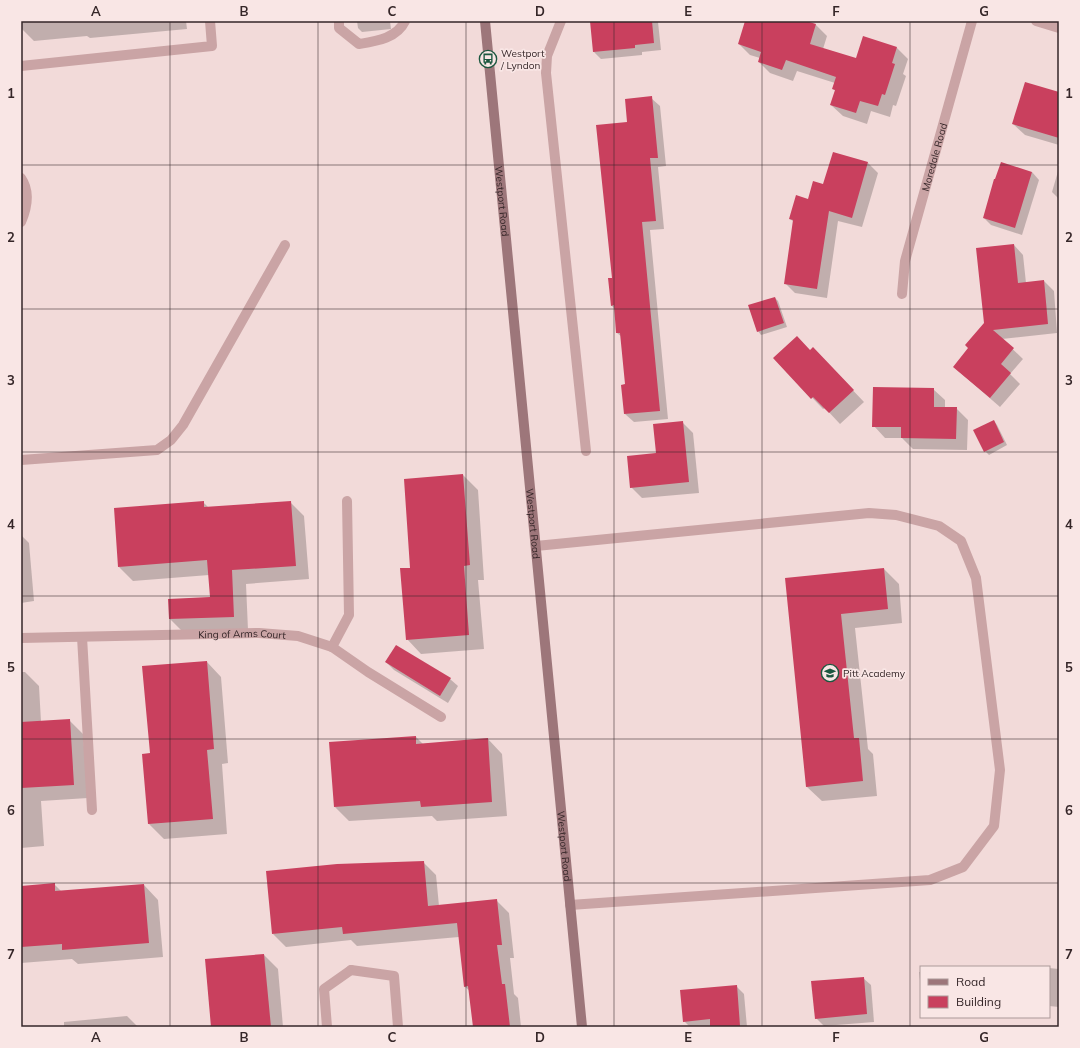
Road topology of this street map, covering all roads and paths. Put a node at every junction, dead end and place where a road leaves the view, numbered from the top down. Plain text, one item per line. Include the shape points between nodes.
1 (210, 21) edge
2 (339, 21) edge
3 (405, 21) edge
4 (485, 21) edge
5 (561, 21) edge
6 (972, 21) edge
7 (1036, 21) edge
8 (1059, 28) edge
9 (21, 66) edge
10 (21, 178) edge
11 (21, 222) edge
12 (285, 245) dead end
13 (902, 294) dead end
14 (586, 450) dead end
15 (21, 460) edge
16 (347, 500) dead end
17 (536, 546) junction
18 (82, 637) junction
19 (21, 638) edge
20 (332, 647) junction
21 (441, 717) dead end
22 (92, 810) dead end
23 (570, 905) junction
24 (327, 1027) edge
25 (398, 1027) edge
26 (582, 1027) edge

1 - 9 street via 212,46
2 - 3 street via 339,28 359,44 381,40 402,29
4 - 17 main road, Westport Road
5 - 14 street via 547,56 546,73
6 - 13 street, Moredale Road via 905,261
7 - 8 street
10 - 11 street via 27,196 26,211
12 - 15 street via 183,425 171,440 156,450
16 - 20 street via 349,615
17 - 23 main road, Westport Road
17 - 23 street via 869,513 896,515 940,526 961,542 976,578 1000,770 994,826 963,867 930,880
18 - 19 street, King of Arms Court
18 - 20 street, King of Arms Court via 259,633 298,636
18 - 22 street
20 - 21 street, King of Arms Court
23 - 26 main road, Westport Road
24 - 25 street via 324,989 351,970 394,976

